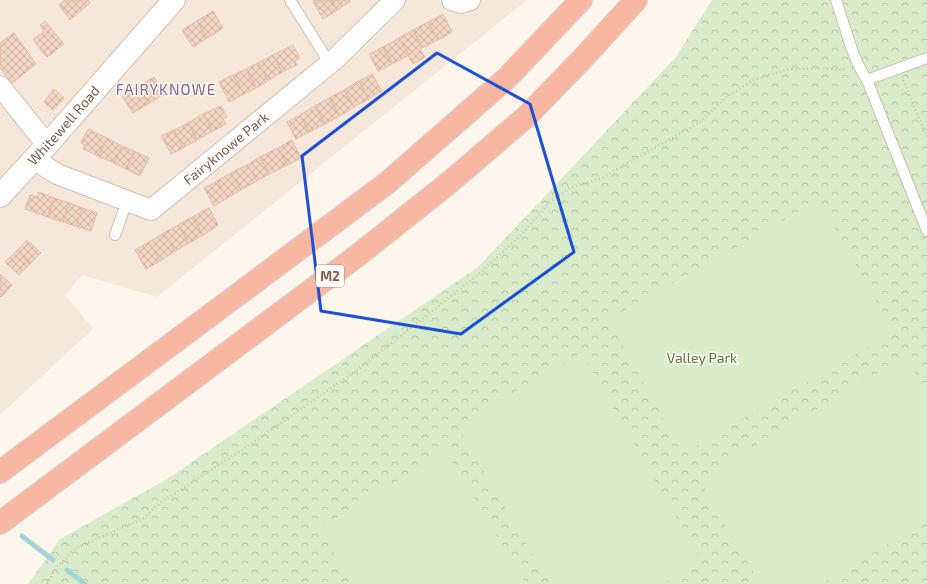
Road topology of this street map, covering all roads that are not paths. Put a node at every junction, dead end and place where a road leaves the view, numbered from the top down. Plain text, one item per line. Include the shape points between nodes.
1 (174, 0) edge
2 (290, 0) edge
3 (395, 0) edge
4 (452, 0) edge
5 (470, 0) edge
6 (581, 0) edge
7 (636, 0) edge
8 (836, 0) edge
9 (927, 58) edge
10 (330, 64) junction
11 (867, 80) junction
12 (0, 86) edge
13 (40, 152) junction
14 (0, 196) edge
15 (126, 201) junction
16 (927, 231) edge
17 (115, 235) dead end
18 (0, 472) edge
19 (0, 523) edge

1 - 13 street, Whitewell Road
2 - 10 lane
3 - 10 street, Fairyknowe Park
4 - 5 street via 461,3
6 - 18 highway via 507,78 386,183
7 - 19 highway, M2 via 527,116 450,182 356,256
8 - 11 lane via 860,70
9 - 11 lane
10 - 15 street, Fairyknowe Park via 151,210
11 - 16 lane
12 - 13 street, Fairyknowe Park
13 - 14 street, Whitewell Road
13 - 15 street, Fairyknowe Park via 57,174
15 - 17 lane

